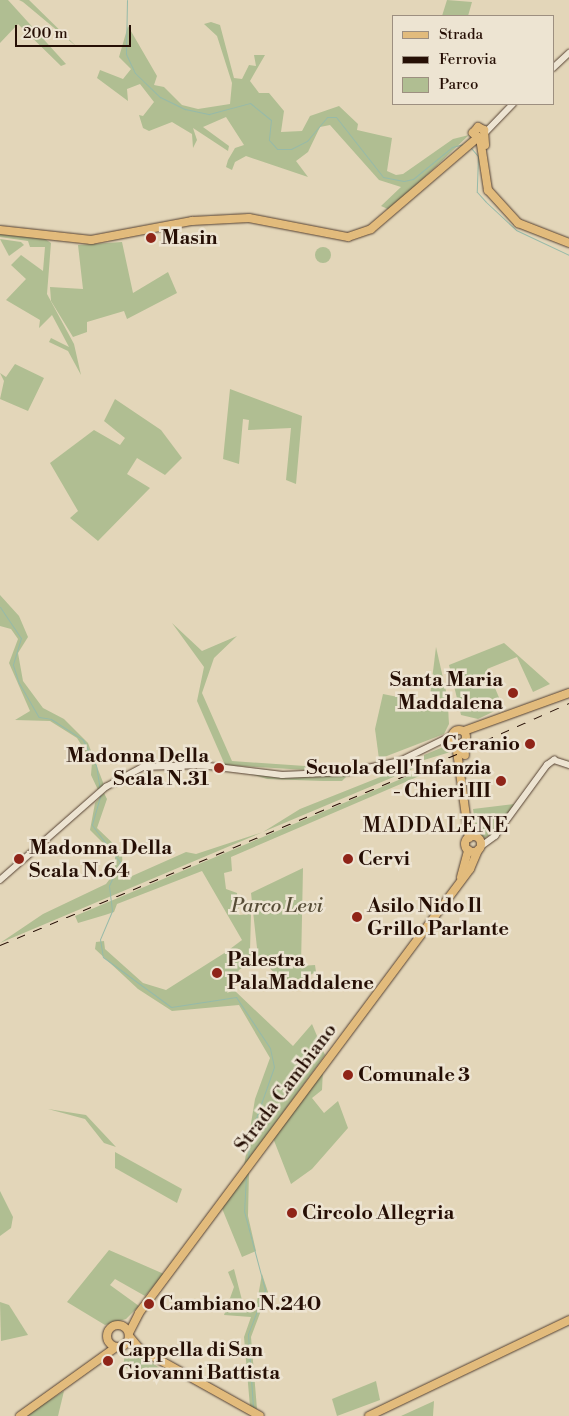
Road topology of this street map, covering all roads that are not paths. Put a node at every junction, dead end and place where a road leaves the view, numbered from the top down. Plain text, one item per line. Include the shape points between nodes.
1 (569, 53) edge
2 (554, 67) edge
3 (513, 105) edge
4 (476, 138) junction
5 (0, 230) edge
6 (569, 243) edge
7 (569, 693) edge
8 (459, 739) junction
9 (569, 764) edge
10 (476, 842) junction
11 (468, 850) junction
12 (0, 880) edge
13 (459, 882) junction
14 (139, 1313) junction
15 (569, 1320) edge
16 (119, 1325) junction
17 (129, 1335) junction
18 (108, 1341) junction
19 (119, 1347) junction
20 (140, 1349) junction
21 (101, 1356) junction
22 (255, 1414) edge
23 (20, 1416) edge
24 (369, 1416) edge

1 - 2 street
3 - 4 street
4 - 5 main road via 360,235 333,236 251,218 202,220 91,240
4 - 6 main road via 484,153 486,186 514,218
7 - 8 main road via 478,728
8 - 10 main road
8 - 12 street via 400,761 349,772 282,775 215,766 151,765 123,775
9 - 10 street via 554,760 489,841
10 - 11 main road
10 - 11 main road, Strada Cambiano
10 - 13 main road, Strada Cambiano via 474,863
11 - 13 main road, Strada Cambiano
13 - 14 main road, Strada Cambiano
14 - 16 main road, Strada Cambiano
14 - 17 main road, Strada Cambiano
15 - 24 main road
16 - 17 main road
16 - 18 main road, Strada Cambiano via 109,1329
17 - 19 main road, Strada Cambiano
17 - 20 main road
18 - 19 main road
18 - 21 main road, Strada Cambiano
19 - 20 main road
19 - 21 main road, Strada Cambiano
20 - 22 main road
21 - 23 main road, Strada Cambiano via 74,1381

